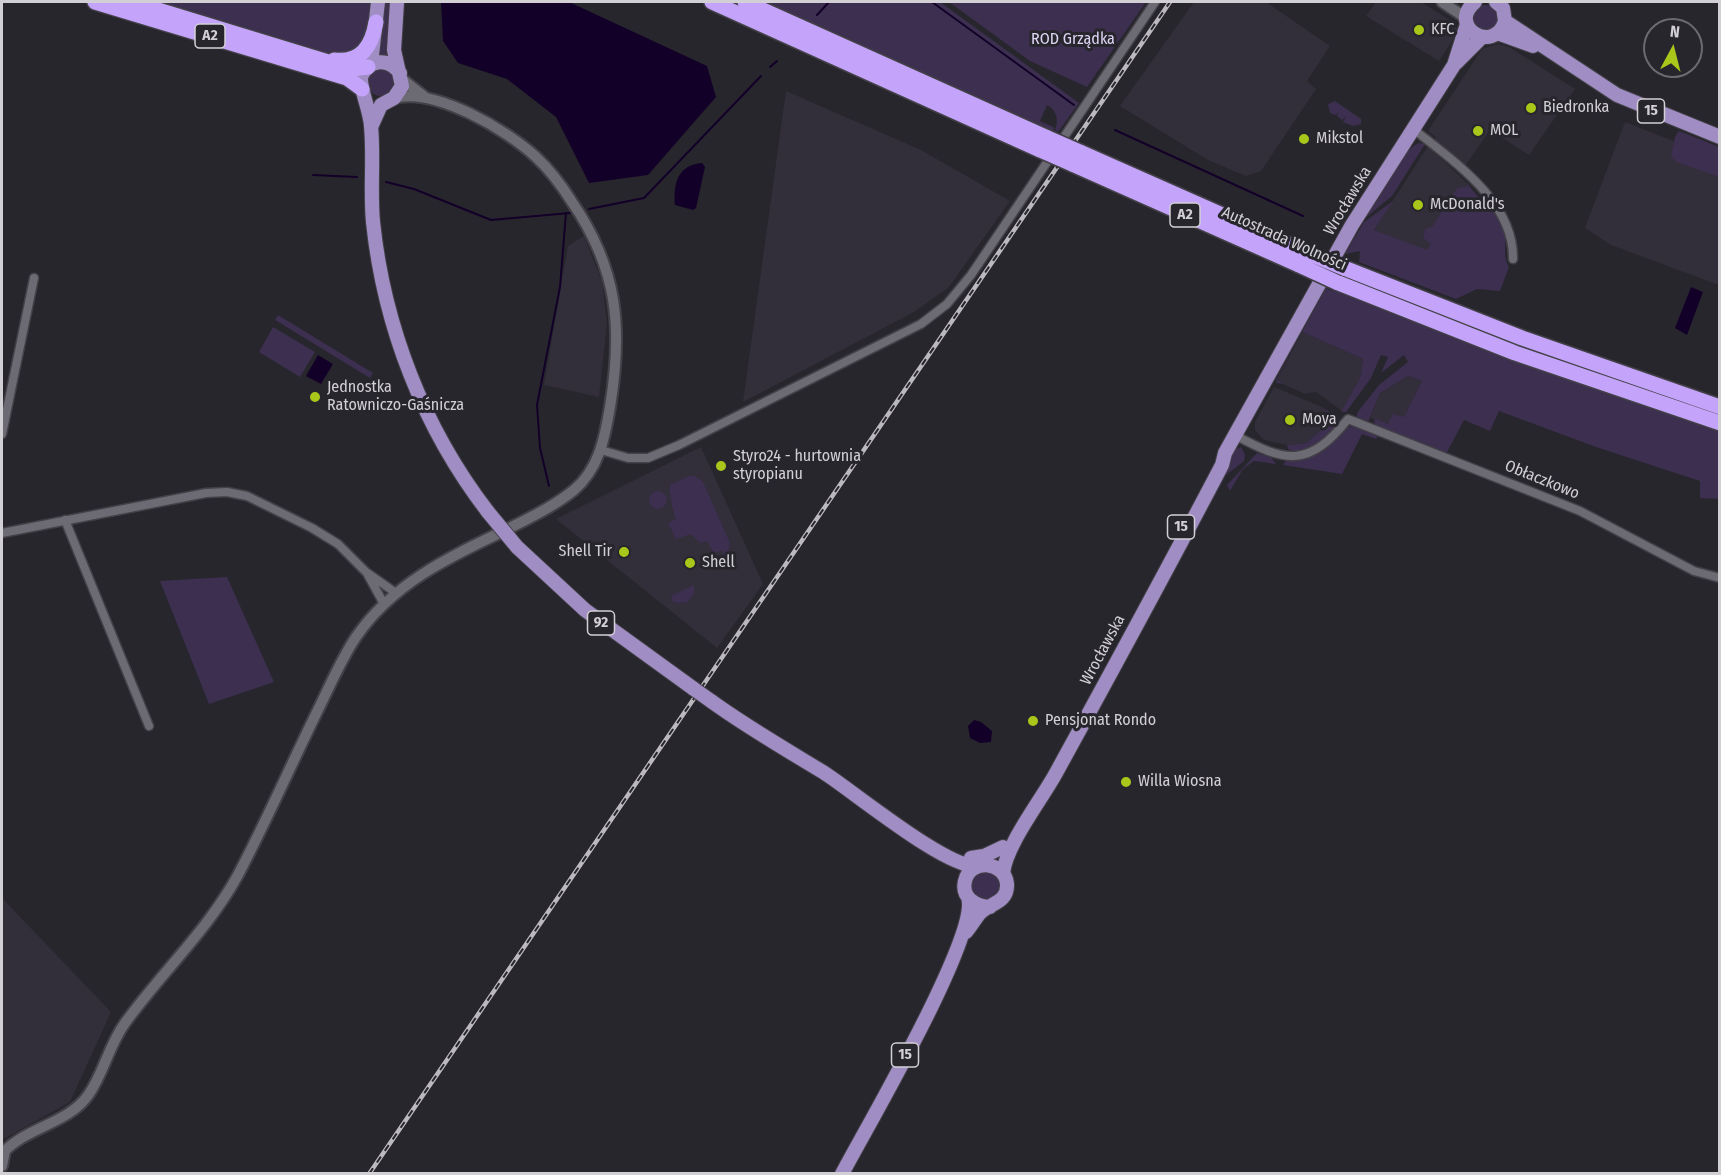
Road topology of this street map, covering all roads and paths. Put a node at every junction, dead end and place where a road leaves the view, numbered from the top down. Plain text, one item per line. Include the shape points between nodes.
1 (94, 2) edge
2 (132, 2) edge
3 (378, 2) edge
4 (397, 2) edge
5 (712, 2) edge
6 (745, 2) edge
7 (1155, 2) edge
8 (1443, 2) edge
9 (1502, 8) edge
10 (1470, 12) edge
11 (376, 22) junction
12 (1497, 33) junction
13 (1482, 37) junction
14 (1552, 52) junction
15 (325, 59) junction
16 (1454, 65) junction
17 (370, 66) junction
18 (401, 76) junction
19 (364, 92) junction
20 (426, 99) junction
21 (390, 100) junction
22 (371, 127) junction
23 (1411, 128) junction
24 (1719, 137) edge
25 (1044, 144) junction
26 (1513, 259) dead end
27 (1340, 275) junction
28 (34, 278) dead end
29 (1719, 407) edge
30 (1719, 423) edge
31 (2, 434) edge
32 (1235, 435) junction
33 (601, 450) junction
34 (65, 520) junction
35 (2, 533) edge
36 (366, 572) junction
37 (1719, 578) edge
38 (396, 593) junction
39 (384, 604) junction
40 (148, 726) dead end
41 (1019, 834) junction
42 (928, 845) junction
43 (1003, 847) junction
44 (982, 865) junction
45 (1004, 874) junction
46 (966, 893) junction
47 (990, 907) junction
48 (963, 936) junction
49 (3, 1153) edge
50 (2, 1166) edge
51 (842, 1173) edge

1 - 19 highway, A2 via 347,78
2 - 15 highway, A2
3 - 11 main road, 92
4 - 18 main road via 393,50
5 - 25 highway, Autostrada Wolności / A2
6 - 25 highway, Autostrada Wolności / A2
7 - 33 street via 971,275 937,314 648,458 628,458
8 - 10 street
9 - 12 main road, 15
9 - 14 main road, 15
10 - 13 main road via 1473,33
10 - 16 main road, Wrocławska / 15
11 - 15 highway, A2 via 371,43 360,56 347,61
11 - 17 main road, 92
12 - 13 main road
12 - 14 main road, 15
13 - 16 main road, Wrocławska / 15
14 - 24 main road, 15 via 1617,95
15 - 17 highway, A2 via 351,69
16 - 23 main road, Wrocławska / 15
17 - 18 main road via 390,64
17 - 19 main road, 92 via 362,77
18 - 20 street
18 - 21 main road, 92 via 399,93
19 - 21 main road via 376,102
19 - 22 main road, 92
20 - 21 street
20 - 33 street via 484,121 528,150 565,191 596,242 612,289 618,333
21 - 22 main road, 92 via 379,108
22 - 42 main road, 92, bridge via 370,189 375,236 396,333 428,415 488,512 517,547 585,610 711,701
23 - 26 street via 1498,208 1509,228
23 - 32 main road, Wrocławska / 15
25 - 27 highway, Autostrada Wolności / A2, bridge
27 - 29 highway, Autostrada Wolności / A2
27 - 30 highway, Autostrada Wolności / A2 via 1515,352
28 - 31 street
32 - 37 street, Obłaczkowo via 1269,453 1296,456 1322,446 1348,419 1580,511 1694,571
32 - 41 main road, Wrocławska / 15 via 1199,492 1145,607
33 - 38 street via 578,487 556,504 426,570
34 - 35 street
34 - 36 street via 206,493 237,494 326,536
34 - 40 street
36 - 38 street
36 - 39 street
38 - 39 street
39 - 49 street via 340,664 231,887 122,1027 88,1096
41 - 43 main road, Wrocławska / 15
41 - 45 main road, Wrocławska / 15
42 - 43 main road, 92 via 969,858
42 - 44 main road, 92 via 966,865
42 - 46 main road, 92 via 960,877
43 - 44 main road, Wrocławska / 15
44 - 45 main road via 994,866
44 - 46 main road, 15 via 969,872
45 - 47 main road, 15 via 1007,890 998,904
46 - 47 main road via 980,906
46 - 48 main road, 15 via 969,908
47 - 48 main road, 15 via 980,913
48 - 51 main road, 15 via 925,1018
49 - 50 street

